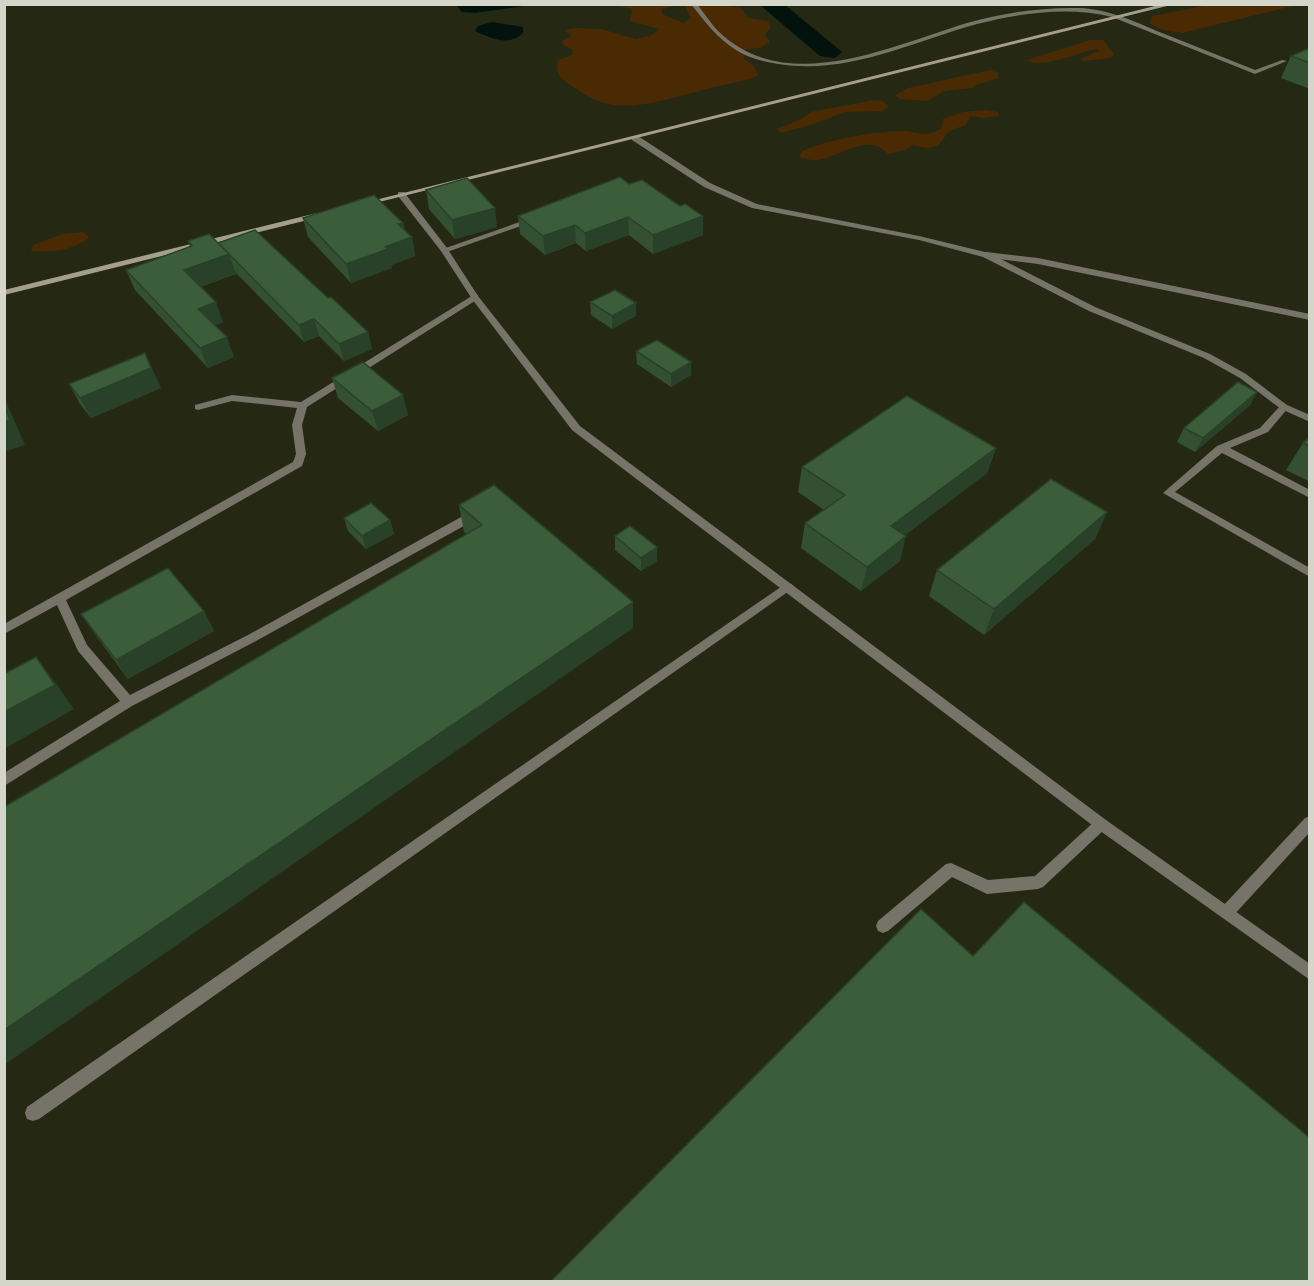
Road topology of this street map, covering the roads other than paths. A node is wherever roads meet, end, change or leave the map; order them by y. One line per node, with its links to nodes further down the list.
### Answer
1 (694, 4): 4 (street)
2 (1064, 4): 4 (street)
3 (1172, 4): 5 (street)
4 (1079, 10): 5 (street)
5 (1120, 18): 6 (street); 7 (street)
6 (1284, 61)
7 (635, 138): 8 (street); 13 (street)
8 (401, 194): 9 (street); 12 (street)
9 (356, 206)
10 (322, 214): 14 (street)
11 (538, 218): 12 (street)
12 (444, 250): 15 (street)
13 (986, 255): 16 (street); 19 (street)
14 (4, 293)
15 (475, 297): 17 (street); 25 (street)
16 (1310, 317)
17 (303, 405): 18 (street); 26 (street)
18 (198, 407)
19 (1284, 407): 20 (street); 21 (street)
20 (1310, 419)
21 (1221, 448): 22 (street); 24 (street)
22 (1310, 495)
23 (488, 507): 28 (street)
24 (1310, 573)
25 (788, 585): 31 (street); 35 (street)
26 (60, 599): 27 (street); 28 (street)
27 (4, 630)
28 (128, 702): 29 (street)
29 (4, 780)
30 (1310, 822): 32 (street)
31 (1101, 824): 32 (street); 33 (street)
32 (1227, 912): 34 (street)
33 (883, 926)
34 (1310, 973)
35 (33, 1113)

